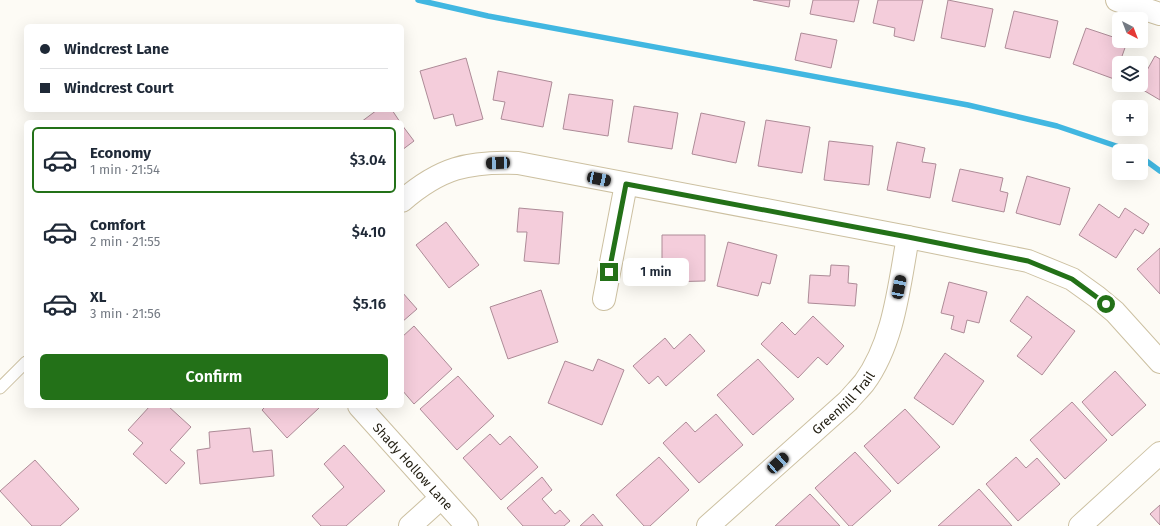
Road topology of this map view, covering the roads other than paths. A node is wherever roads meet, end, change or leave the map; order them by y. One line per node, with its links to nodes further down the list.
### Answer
1 (1117, 0): 2 (street)
2 (1160, 14)
3 (626, 184): 4 (street); 5 (street); 6 (street)
4 (404, 199)
5 (908, 237): 7 (street); 15 (street, Greenhill Trail)
6 (604, 300)
7 (1160, 362)
8 (24, 364): 9 (lane)
9 (0, 388)
10 (361, 408): 12 (street, Shady Hollow Lane)
11 (1160, 453): 16 (street)
12 (442, 498): 13 (street); 14 (street, Shady Hollow Lane)
13 (410, 526)
14 (467, 526)
15 (708, 526)
16 (1080, 526)

